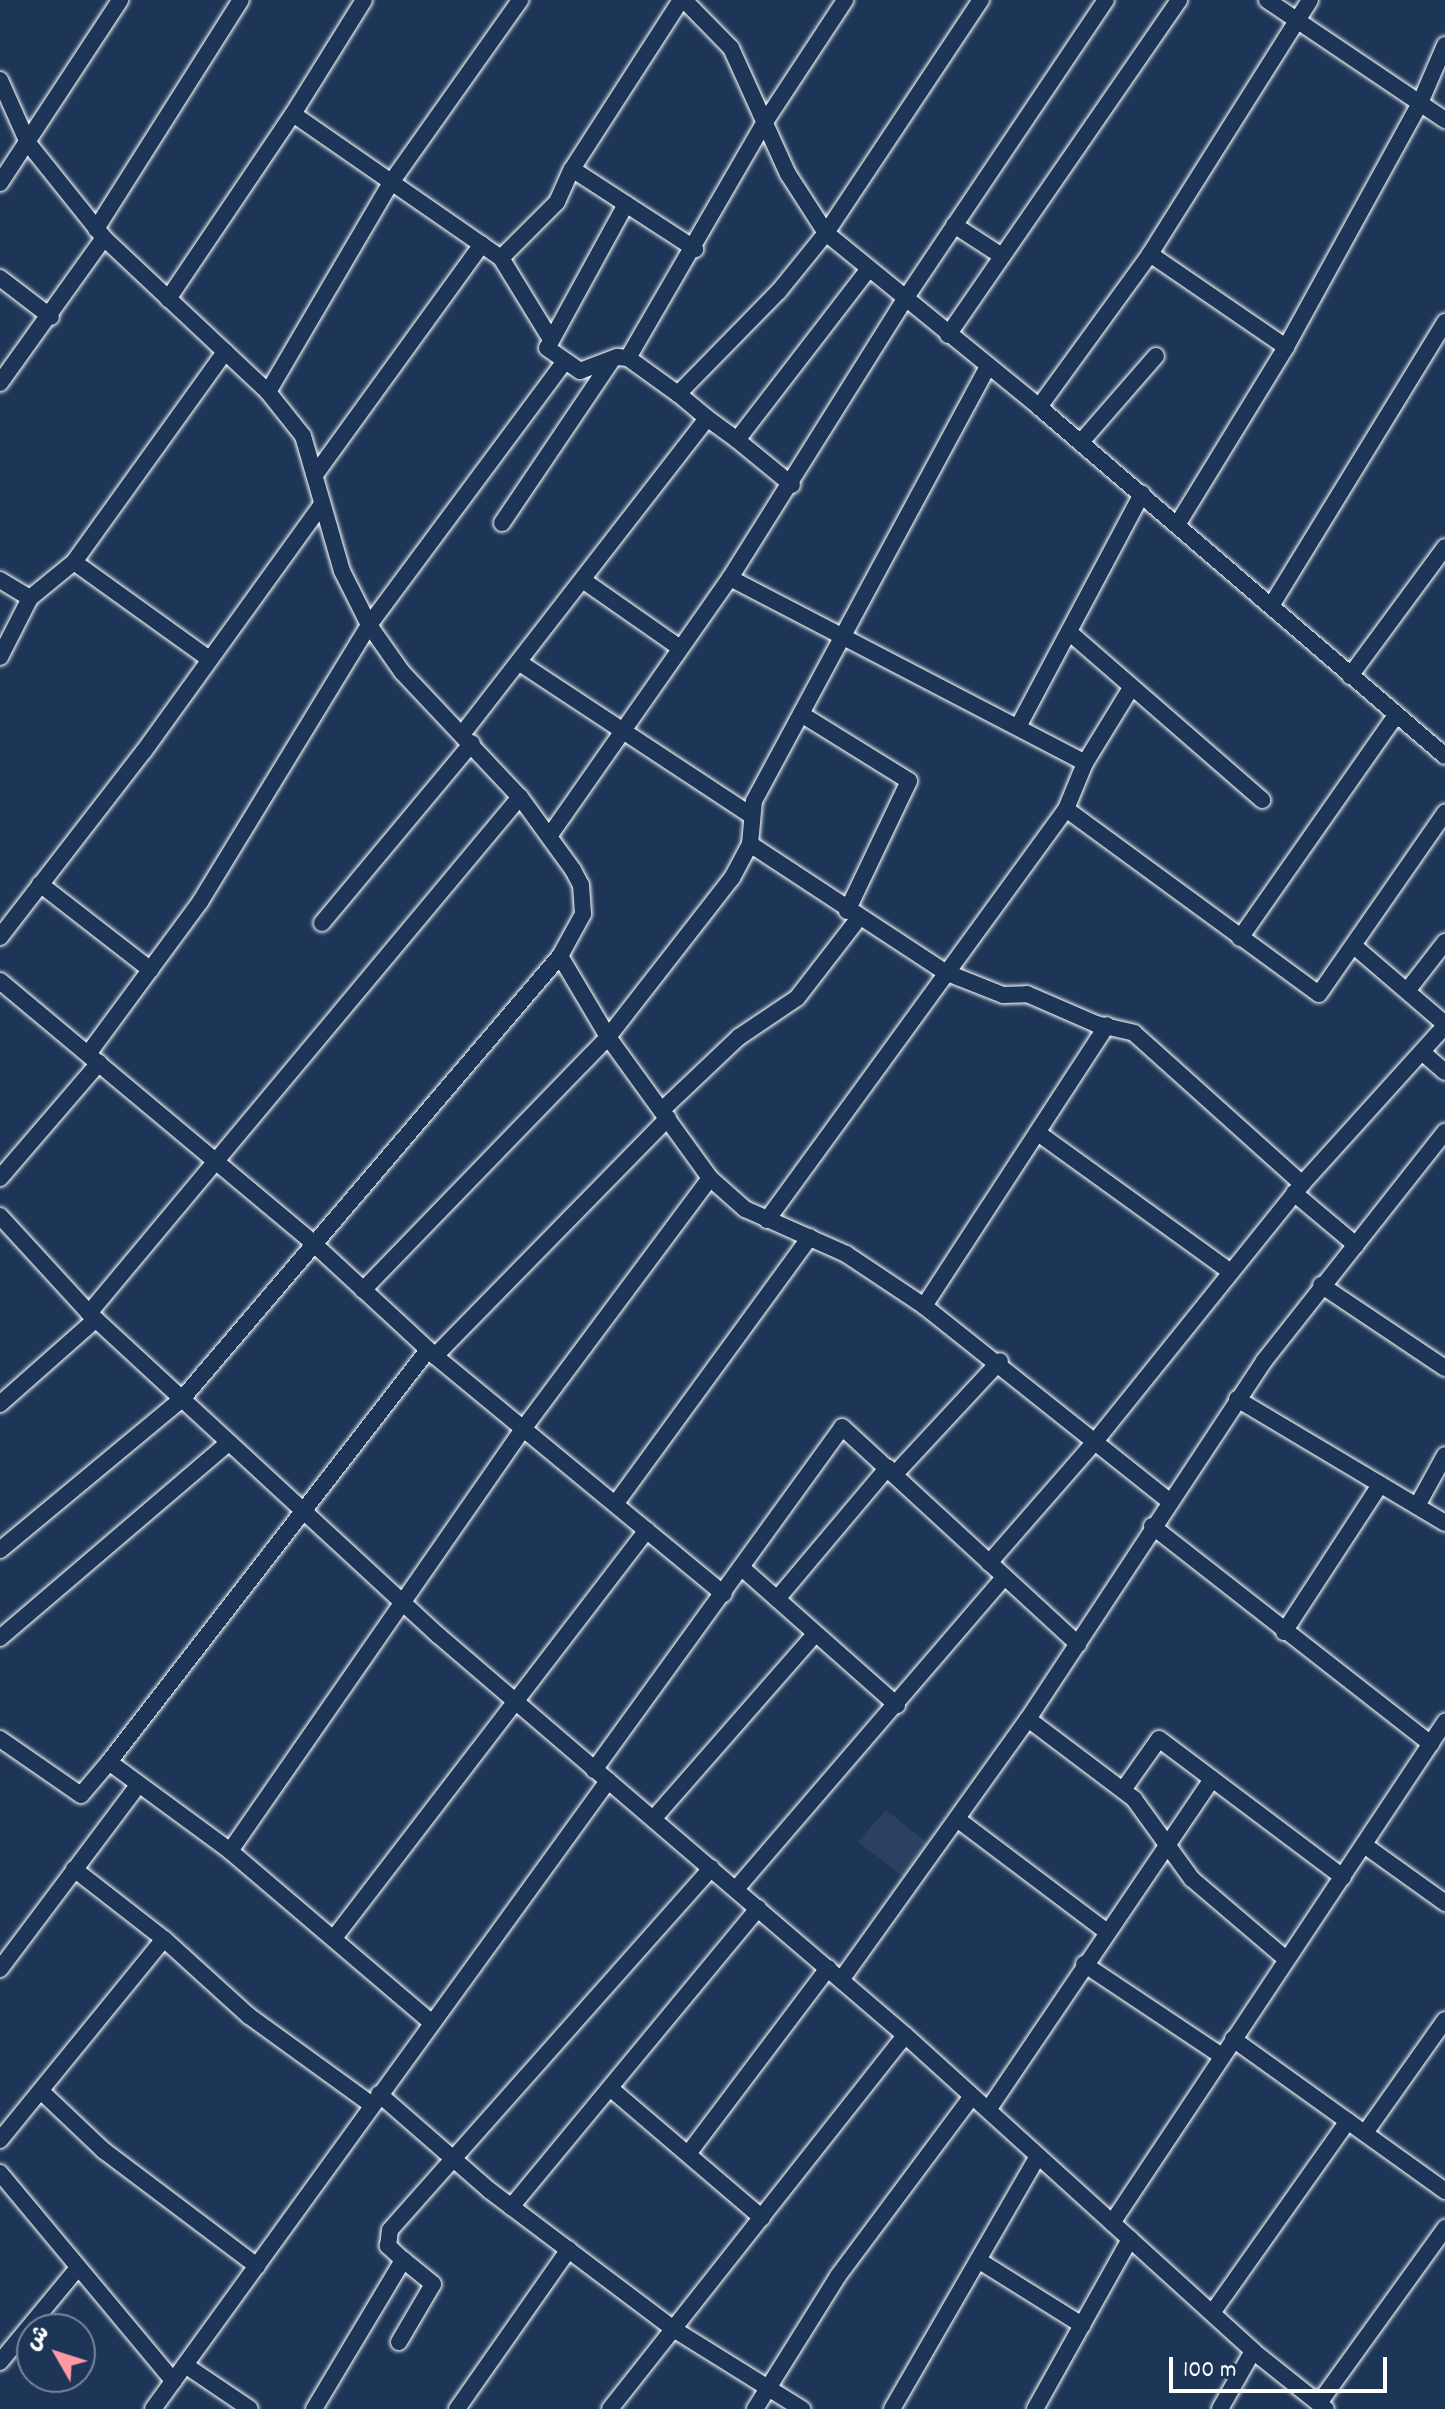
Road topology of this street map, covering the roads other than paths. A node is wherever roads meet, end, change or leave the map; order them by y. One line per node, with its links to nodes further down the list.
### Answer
1 (120, 0): 19 (street)
2 (241, 0): 26 (street)
3 (364, 0): 16 (street)
4 (520, 0): 21 (street)
5 (682, 0): 18 (street); 20 (street)
6 (845, 0): 18 (street)
7 (981, 0): 25 (street)
8 (1106, 0): 24 (street)
9 (1179, 0): 30 (street)
10 (1267, 0): 12 (street)
11 (1310, 0): 12 (street)
12 (1300, 22): 15 (street); 29 (street)
13 (1445, 45): 15 (street)
14 (0, 80): 19 (street)
15 (1420, 103): 17 (street); 40 (street)
16 (293, 114): 21 (street); 34 (street)
17 (1445, 120)
18 (765, 122): 25 (street); 28 (street)
19 (28, 143): 22 (street); 26 (street)
20 (572, 169): 23 (street); 31 (street)
21 (392, 181): 27 (street); 47 (street)
22 (0, 183)
23 (626, 204): 28 (street); 39 (street)
24 (954, 225): 30 (street); 35 (street)
25 (826, 233): 32 (street); 48 (street)
26 (100, 234): 34 (street); 36 (street)
27 (482, 244): 31 (street); 53 (street)
28 (695, 249): 43 (street)
29 (1150, 254): 40 (street); 49 (street)
30 (1002, 256): 38 (street)
31 (501, 258): 39 (street)
32 (868, 270): 35 (street); 51 (street)
33 (0, 278): 36 (street)
34 (168, 299): 41 (street)
35 (905, 299): 38 (street); 54 (street)
36 (51, 317): 46 (street)
37 (1445, 322): 65 (street)
38 (948, 335): 45 (street)
39 (550, 338): 44 (street)
40 (1286, 347): 58 (street)
41 (225, 352): 47 (street); 60 (street)
42 (1156, 356): 52 (street)
43 (621, 358): 44 (street); 48 (street); 57 (street)
44 (564, 362): 66 (street)
45 (988, 366): 49 (street); 68 (street)
46 (0, 383)
47 (268, 392): 53 (street)
48 (678, 394): 50 (street)
49 (1039, 407): 52 (street)
50 (707, 418): 51 (street); 63 (street)
51 (737, 440): 54 (street)
52 (1081, 442): 55 (street)
53 (317, 472): 56 (street)
54 (792, 485): 61 (street)
55 (1142, 494): 58 (street); 67 (street)
56 (321, 506): 66 (street); 71 (street)
57 (502, 523)
58 (1177, 525): 65 (street)
59 (1445, 547): 73 (street)
60 (74, 562): 64 (street); 71 (street)
61 (730, 578): 68 (street); 69 (street)
62 (0, 580): 64 (street)
63 (584, 581): 69 (street); 72 (street)
64 (30, 598): 70 (street)
65 (1271, 606): 73 (street)
66 (369, 625): 79 (street); 97 (street)
67 (1069, 632): 74 (street); 77 (street)
68 (842, 637): 75 (street); 77 (street)
69 (680, 648): 78 (street)
70 (0, 657)
71 (209, 659): 89 (street)
72 (520, 663): 78 (street); 79 (street)
73 (1350, 676): 76 (street)
74 (1131, 688): 81 (street); 83 (street)
75 (801, 714): 86 (street); 90 (street)
76 (1396, 715): 80 (street); 93 (street)
77 (1019, 725): 81 (street)
78 (622, 735): 86 (street); 87 (street)
79 (467, 738): 82 (street); 91 (street)
80 (1444, 754)
81 (1085, 763): 84 (street)
82 (520, 797): 87 (street); 110 (street)
83 (1262, 800)
84 (1066, 809): 93 (street); 98 (street)
85 (1445, 813): 95 (street)
86 (752, 816): 88 (street)
87 (550, 835): 96 (street)
88 (750, 844): 90 (street); 103 (street)
89 (40, 884): 92 (street); 97 (street)
90 (853, 915): 98 (street); 107 (street)
91 (322, 923)
92 (0, 937)
93 (1240, 938): 95 (street)
94 (1445, 942): 100 (street)
95 (1354, 946): 100 (street)
96 (560, 956): 103 (street); 117 (street)
97 (151, 970): 105 (street)
98 (945, 972): 101 (street); 115 (street)
99 (0, 981): 105 (street)
100 (1407, 991): 102 (street)
101 (1107, 1025): 109 (street); 113 (street)
102 (1445, 1025): 104 (street)
103 (608, 1037): 107 (street); 121 (street)
104 (1422, 1052): 106 (street); 113 (street)
105 (94, 1058): 110 (street); 111 (street)
106 (1445, 1072)
107 (666, 1114): 112 (street); 124 (street)
108 (1445, 1132): 118 (street)
109 (1038, 1133): 119 (street); 122 (street)
110 (218, 1164): 117 (street); 123 (street)
111 (0, 1178)
112 (710, 1178): 115 (street); 130 (street)
113 (1298, 1189): 118 (street); 119 (street)
114 (1, 1220): 123 (street)
115 (767, 1220): 116 (street)
116 (810, 1237): 122 (street); 137 (street)
117 (313, 1243): 121 (street); 127 (street)
118 (1356, 1245): 120 (street)
119 (1229, 1271): 131 (street)
120 (1321, 1285): 126 (street); 128 (street)
121 (363, 1290): 124 (street)
122 (924, 1306): 125 (street)
123 (92, 1316): 127 (street); 129 (street)
124 (431, 1353): 130 (street); 139 (street)
125 (1000, 1361): 131 (street); 134 (street)
126 (1445, 1368)
127 (182, 1399): 132 (street); 143 (street)
128 (1237, 1399): 135 (street); 136 (street)
129 (0, 1404)
130 (523, 1429): 137 (street); 149 (street)
131 (1097, 1439): 136 (street); 144 (street)
132 (228, 1443): 139 (street); 152 (street)
133 (1445, 1455): 138 (street)
134 (892, 1471): 144 (street); 145 (street); 148 (street)
135 (1380, 1485): 138 (street); 150 (street)
136 (1168, 1500): 141 (street)
137 (616, 1503): 142 (street)
138 (1417, 1506): 140 (street)
139 (302, 1509): 149 (street); 160 (street)
140 (1445, 1523)
141 (1152, 1526): 150 (street); 153 (street)
142 (647, 1530): 147 (street); 154 (street)
143 (0, 1550)
144 (989, 1563): 146 (street)
145 (742, 1568): 147 (street); 148 (street)
146 (1004, 1577): 153 (street); 155 (street)
147 (724, 1594): 161 (street)
148 (777, 1599): 151 (street)
149 (401, 1601): 154 (street); 170 (street)
150 (1284, 1632): 159 (street)
151 (815, 1634): 155 (street); 166 (street)
152 (0, 1638)
153 (1078, 1644): 156 (street)
154 (515, 1702): 161 (street); 178 (street)
155 (897, 1705): 174 (street)
156 (1028, 1719): 165 (street); 167 (street)
157 (1444, 1728): 159 (street)
158 (0, 1739): 160 (street)
159 (1431, 1744): 168 (street)
160 (109, 1762): 164 (street)
161 (594, 1770): 163 (street)
162 (1212, 1779): 165 (street); 169 (street); 173 (street)
163 (608, 1781): 166 (street); 186 (street)
164 (138, 1785): 170 (street); 172 (street)
165 (1123, 1790): 169 (street)
166 (654, 1818): 171 (street)
167 (957, 1819): 177 (street); 184 (street)
168 (1364, 1845): 173 (street); 175 (street)
169 (1168, 1846): 177 (street); 180 (street)
170 (230, 1851): 178 (street)
171 (711, 1868): 174 (street); 200 (street)
172 (74, 1869): 179 (street); 183 (street)
173 (1343, 1877): 180 (street)
174 (736, 1889): 176 (street)
175 (1445, 1903)
176 (758, 1908): 182 (street); 190 (street)
177 (1107, 1932): 181 (street)
178 (334, 1938): 186 (street)
179 (164, 1939): 191 (street); 193 (street)
180 (1286, 1959): 188 (street)
181 (1084, 1964): 189 (street); 194 (street)
182 (828, 1968): 184 (street); 198 (street)
183 (0, 1969)
184 (841, 1980): 187 (street)
185 (1445, 2020): 196 (street)
186 (431, 2022): 193 (street)
187 (905, 2035): 192 (street); 204 (street)
188 (1233, 2039): 189 (street); 195 (street)
189 (1222, 2056): 205 (street)
190 (610, 2088): 198 (street); 203 (street)
191 (43, 2093): 197 (street); 211 (street)
192 (972, 2096): 194 (street); 221 (street)
193 (375, 2100): 200 (street); 211 (street)
194 (988, 2110): 199 (street)
195 (1348, 2121): 196 (street); 213 (street)
196 (1365, 2133): 202 (street)
197 (0, 2140)
198 (688, 2154): 204 (street)
199 (1038, 2156): 205 (street); 210 (street)
200 (452, 2159): 203 (street); 209 (street)
201 (0, 2173): 212 (street)
202 (1445, 2191)
203 (511, 2207): 208 (street)
204 (762, 2218): 215 (street)
205 (1112, 2223): 207 (street)
206 (1445, 2228): 222 (street)
207 (1130, 2239): 213 (street); 214 (street)
208 (569, 2249): 215 (street); 226 (street)
209 (403, 2260): 216 (street); 225 (street)
210 (978, 2260): 214 (street); 230 (street)
211 (257, 2266): 219 (street)
212 (77, 2269): 218 (street); 220 (street)
213 (1212, 2313): 217 (street)
214 (1082, 2325): 231 (street)
215 (675, 2330): 221 (street); 227 (street)
216 (399, 2342)
217 (1253, 2351): 222 (street); 232 (street)
218 (0, 2362)
219 (185, 2365): 220 (street); 224 (street)
220 (173, 2381): 223 (street)
221 (767, 2389): 228 (street); 229 (street)
222 (1323, 2406)
223 (153, 2409)
224 (250, 2409)
225 (314, 2409)
226 (457, 2409)
227 (610, 2409)
228 (755, 2409)
229 (802, 2409)
230 (892, 2409)
231 (1035, 2409)
232 (1220, 2409)

